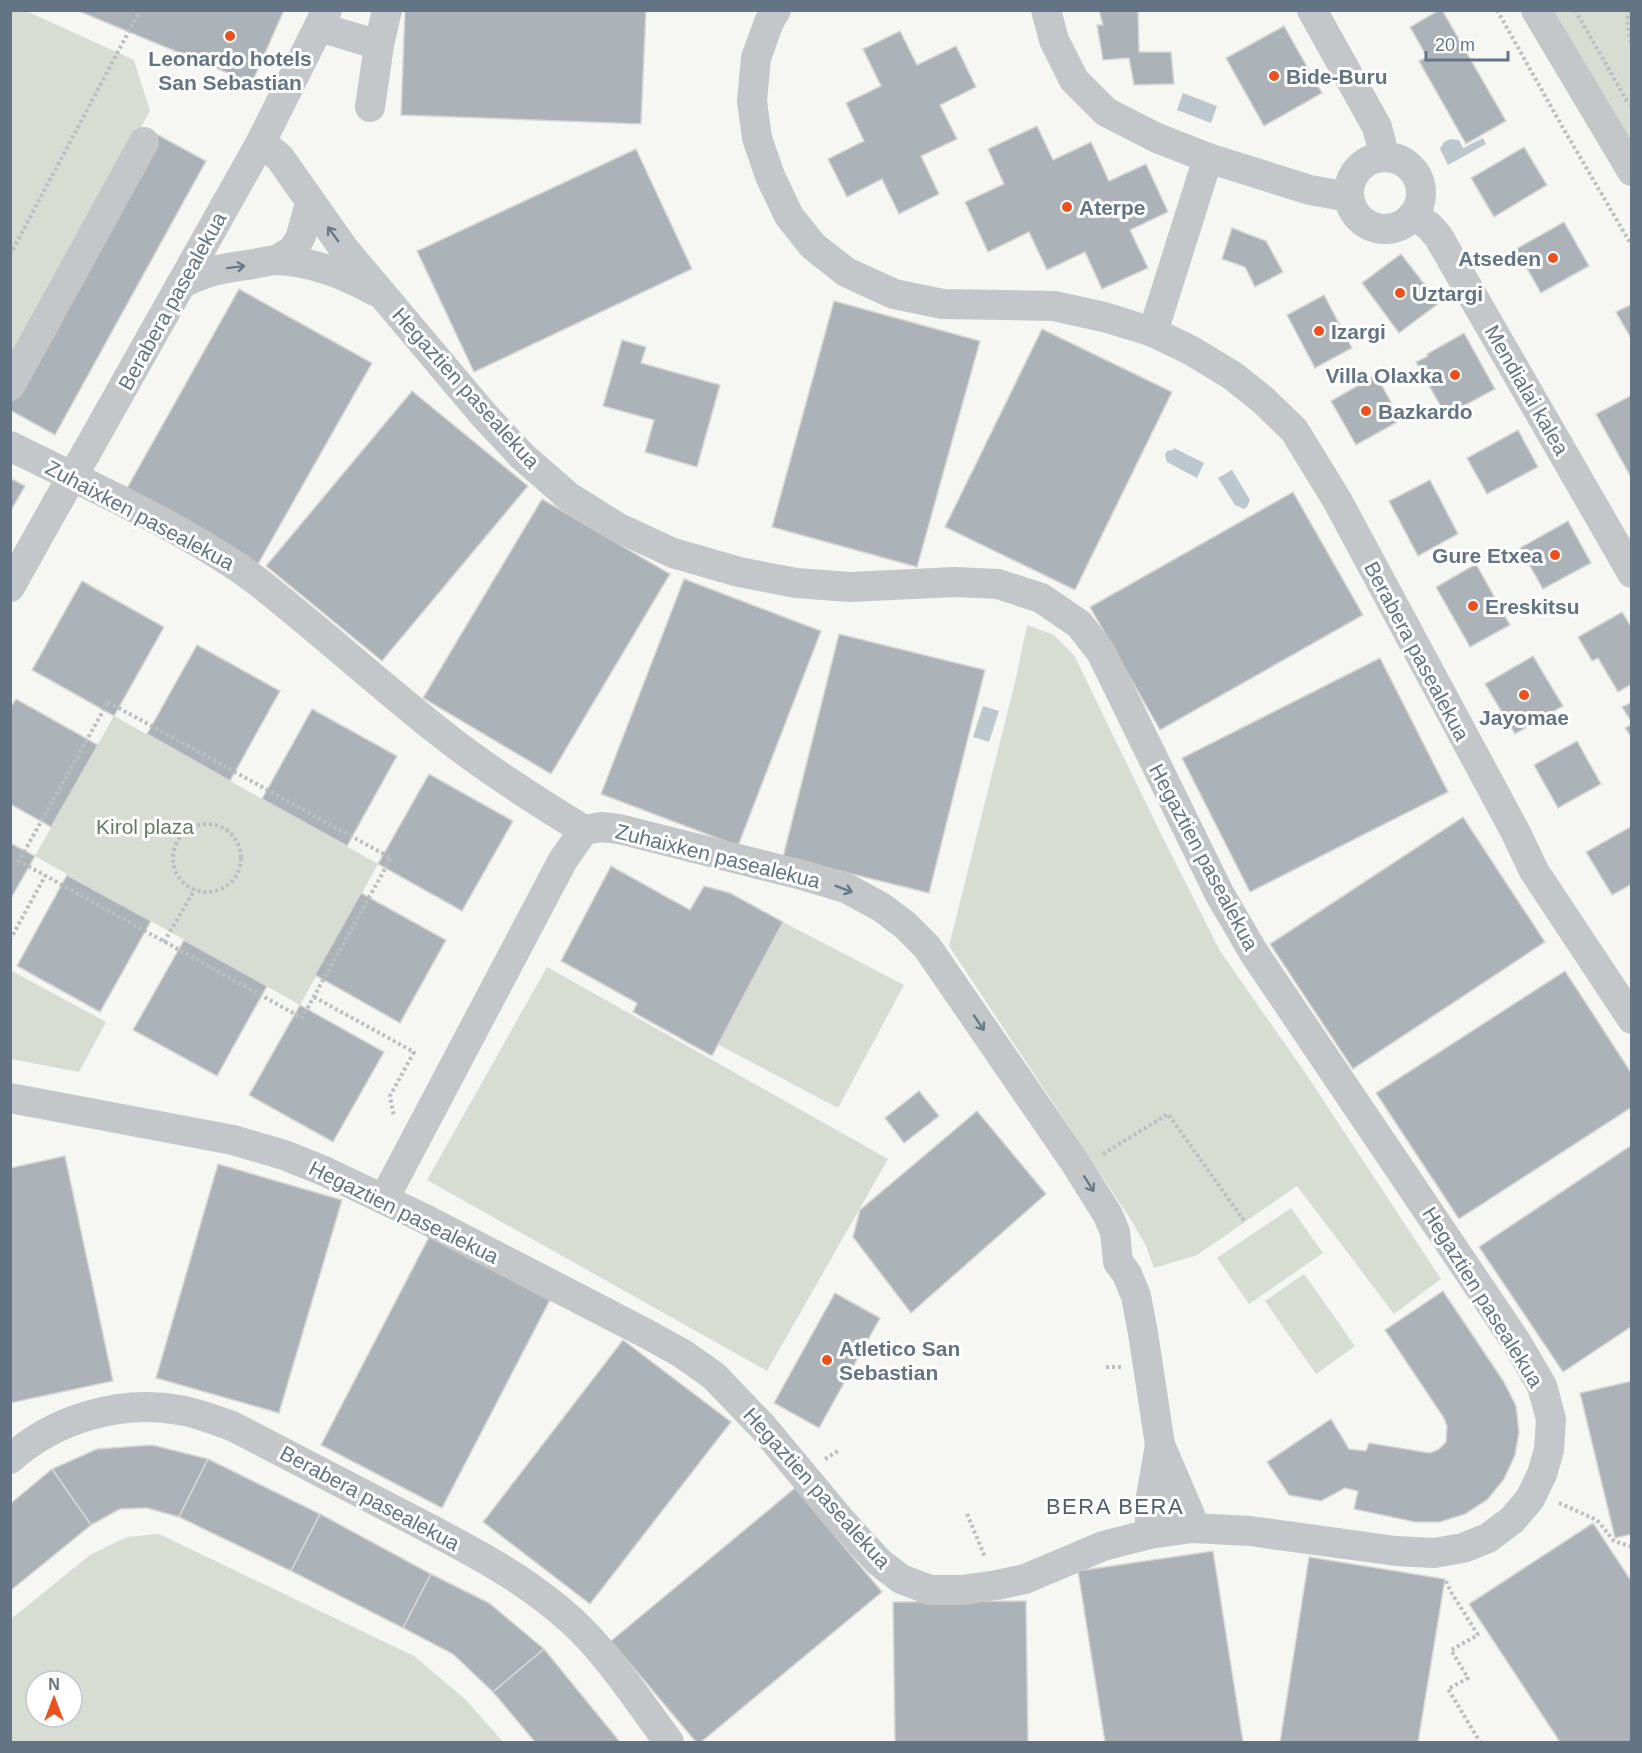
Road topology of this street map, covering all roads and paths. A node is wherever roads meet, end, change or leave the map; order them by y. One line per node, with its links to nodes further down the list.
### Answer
1 (387, 10): 11 (street)
2 (776, 10): 28 (street, Berabera pasealekua)
3 (1046, 10): 18 (street)
4 (1312, 10): 17 (street)
5 (1497, 10): 23 (path)
6 (1536, 10): 19 (street)
7 (1575, 10): 13 (path)
8 (1629, 10): 12 (path)
9 (138, 14): 24 (path)
10 (323, 19): 11 (street); 16 (street, Berabera pasealekua)
11 (379, 45): 14 (street)
12 (1632, 49)
13 (1632, 105)
14 (369, 107)
15 (144, 142): 29 (street)
16 (261, 142): 21 (street, Hegaztien pasealekua); 26 (street, Berabera pasealekua)
17 (1382, 157): 20 (street); 22 (street)
18 (1208, 158): 20 (street); 28 (street)
19 (1632, 171)
20 (1349, 197): 22 (street)
21 (310, 203): 25 (street); 27 (street, Hegaztien pasealekua, one-way to 21)
22 (1413, 215): 31 (street, Mendialai kalea)
23 (1632, 246)
24 (10, 255)
25 (277, 260): 26 (street, Hegaztien pasealekua, one-way to 25); 27 (street, Hegaztien pasealekua)
26 (181, 284): 32 (street, Berabera pasealekua, bridge)
27 (383, 295): 47 (street, Hegaztien pasealekua)
28 (1153, 332): 39 (street, Berabera pasealekua)
29 (10, 387)
30 (10, 446): 33 (street, Zuhaixken pasealekua)
31 (1632, 573)
32 (10, 587)
33 (584, 830): 41 (street); 45 (street, Zuhaixken pasealekua, one-way to 45)
34 (45, 876): 36 (path); 37 (path); 38 (path)
35 (195, 889): 35 (path); 37 (path)
36 (10, 940)
37 (164, 942): 38 (path)
38 (314, 997): 41 (path)
39 (1632, 1019)
40 (10, 1098): 43 (street, Hegaztien pasealekua)
41 (410, 1148): 43 (street)
42 (1101, 1155): 44 (path)
43 (384, 1199): 53 (street, Hegaztien pasealekua)
44 (1245, 1222)
45 (1160, 1445): 49 (street, Zuhaixken pasealekua); 50 (street, Zuhaixken pasealekua)
46 (10, 1459): 54 (street, Berabera pasealekua)
47 (1534, 1491): 51 (path); 52 (street, Hegaztien pasealekua)
48 (967, 1514): 53 (path)
49 (1192, 1528): 50 (street, Hegaztien pasealekua); 52 (street, Hegaztien pasealekua)
50 (1150, 1534): 53 (street, Hegaztien pasealekua)
51 (1632, 1547)
52 (1434, 1552): 55 (path)
53 (997, 1585)
54 (669, 1743)
55 (1480, 1743)

